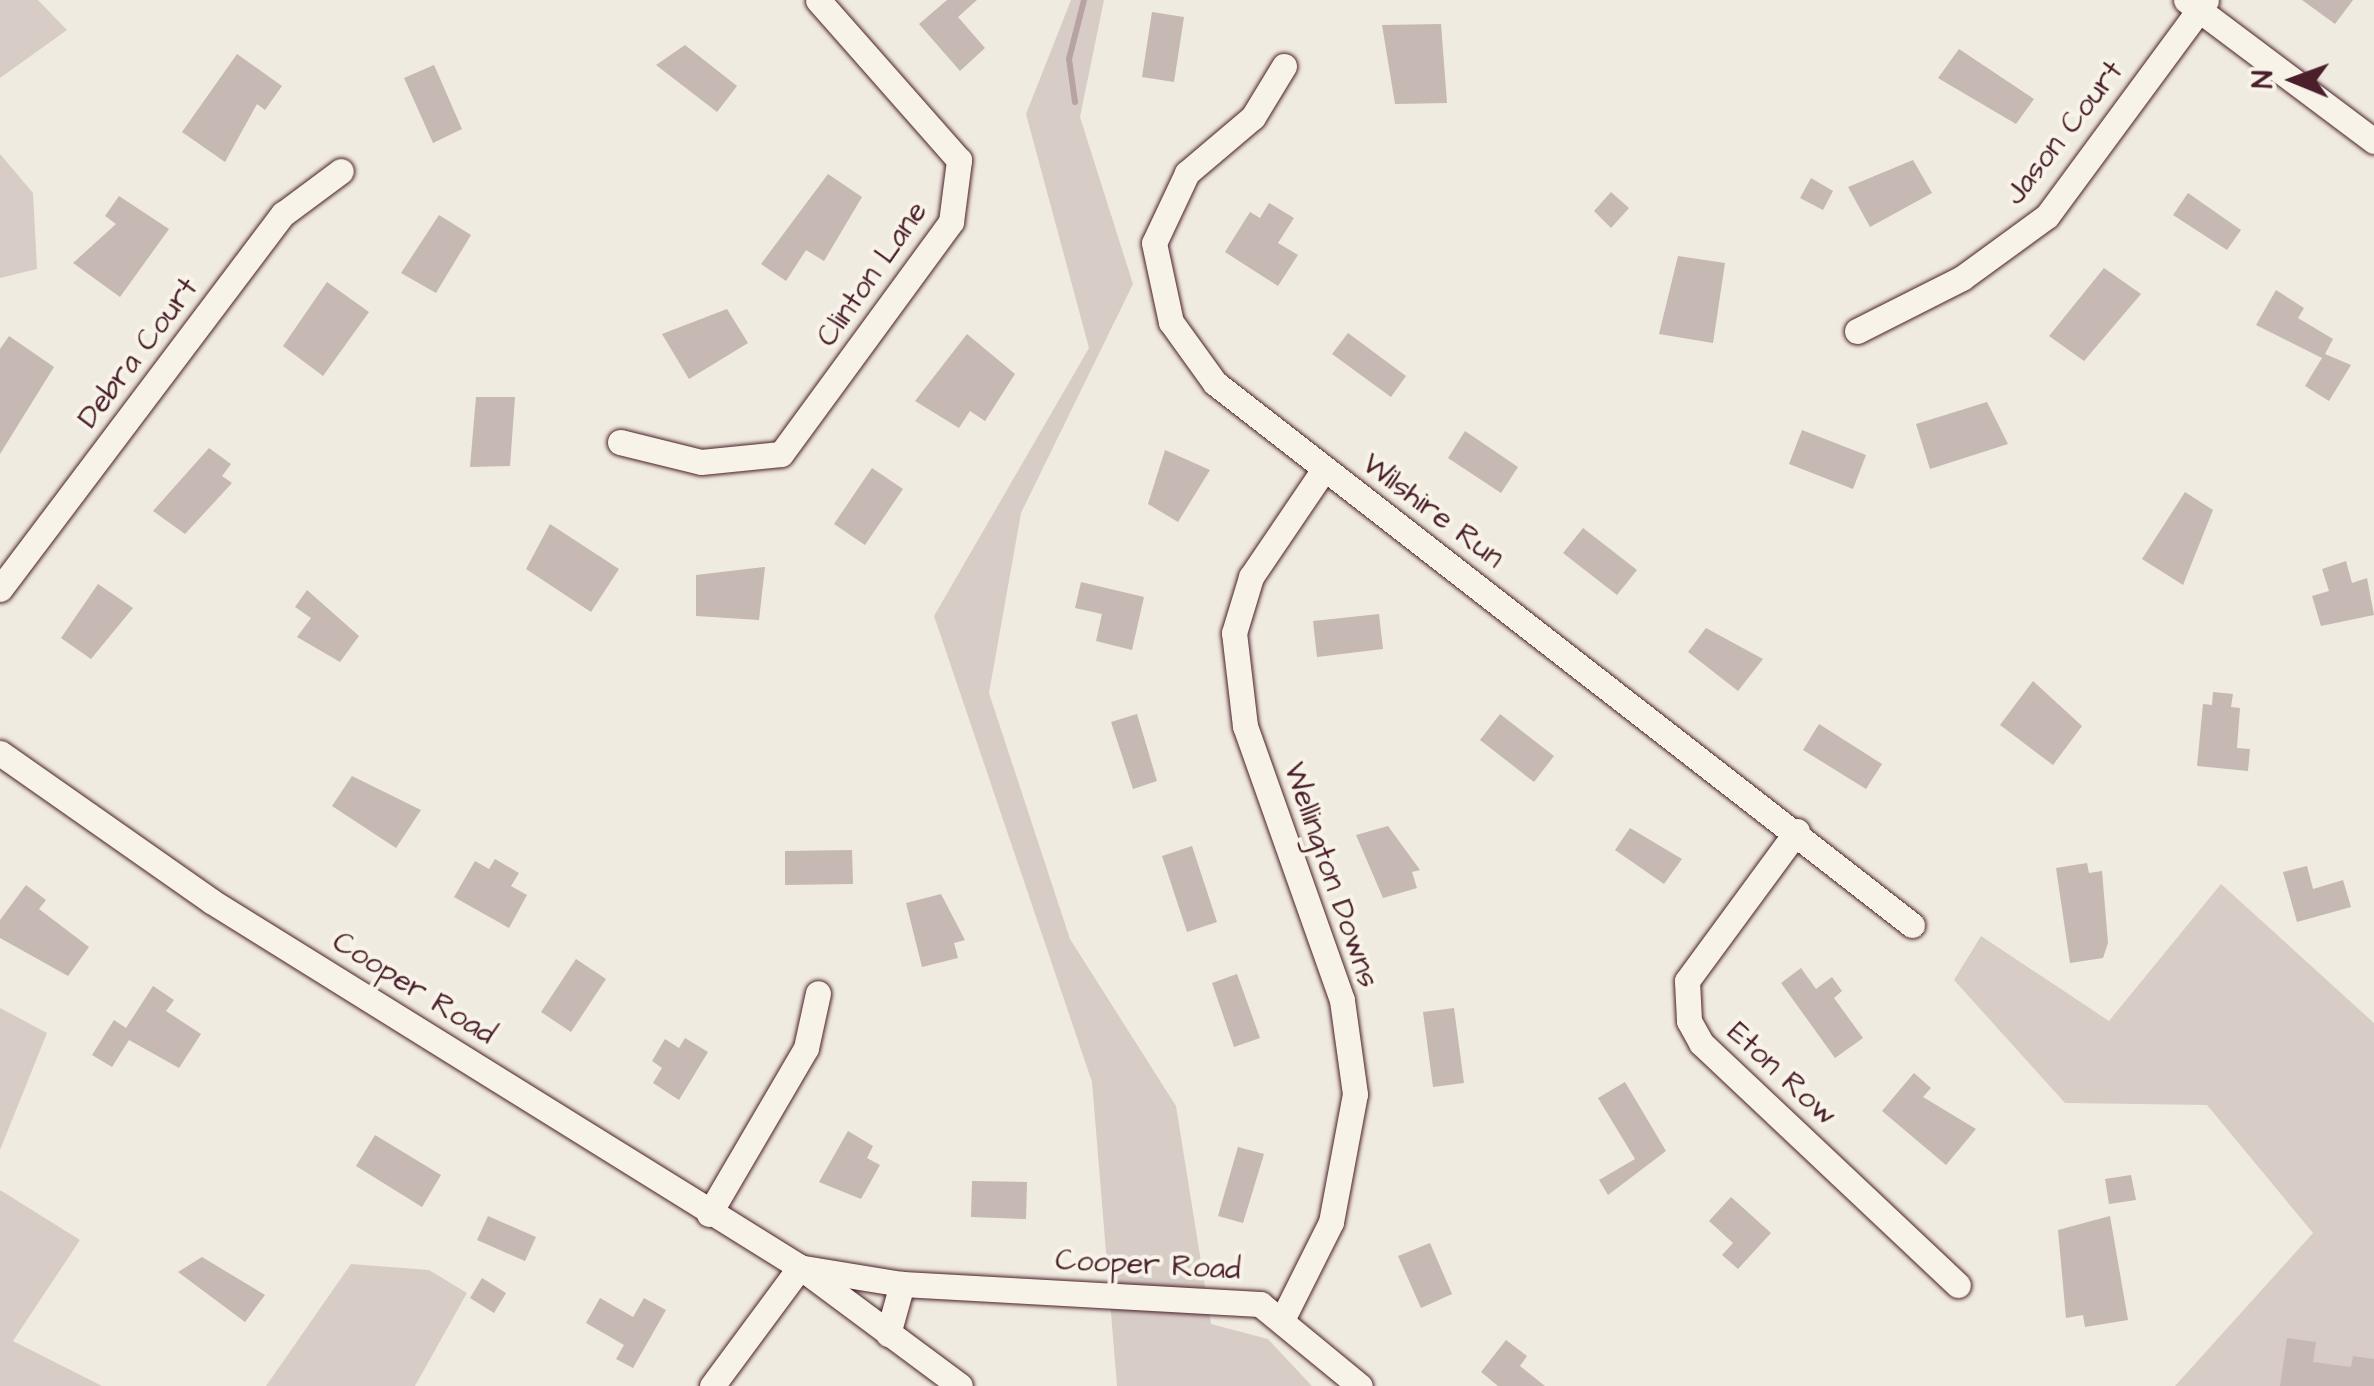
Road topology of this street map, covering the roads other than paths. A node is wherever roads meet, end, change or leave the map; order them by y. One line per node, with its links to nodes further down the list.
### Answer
1 (818, 0): 7 (street, Clinton Lane)
2 (2196, 3): 4 (street); 6 (street, Jason Court)
3 (1284, 66): 8 (street, Wilshire Run)
4 (2374, 141)
5 (341, 171): 9 (street, Debra Court)
6 (1857, 331)
7 (620, 442)
8 (1324, 468): 11 (street, Wilshire Run); 18 (street, Wellington Downs)
9 (0, 588)
10 (0, 753): 14 (street, Cooper Road)
11 (1797, 831): 12 (street, Wilshire Run); 17 (street, Eton Row)
12 (1912, 925)
13 (818, 992): 14 (street)
14 (708, 1214): 15 (street, Cooper Road)
15 (800, 1268): 16 (street, Cooper Road); 19 (street, Cooper Road); 20 (street)
16 (902, 1284): 18 (street, Cooper Road); 19 (street)
17 (1958, 1284)
18 (1284, 1316): 22 (street, Cooper Road)
19 (888, 1334): 21 (street, Cooper Road)
20 (712, 1386)
21 (960, 1386)
22 (1360, 1386)

